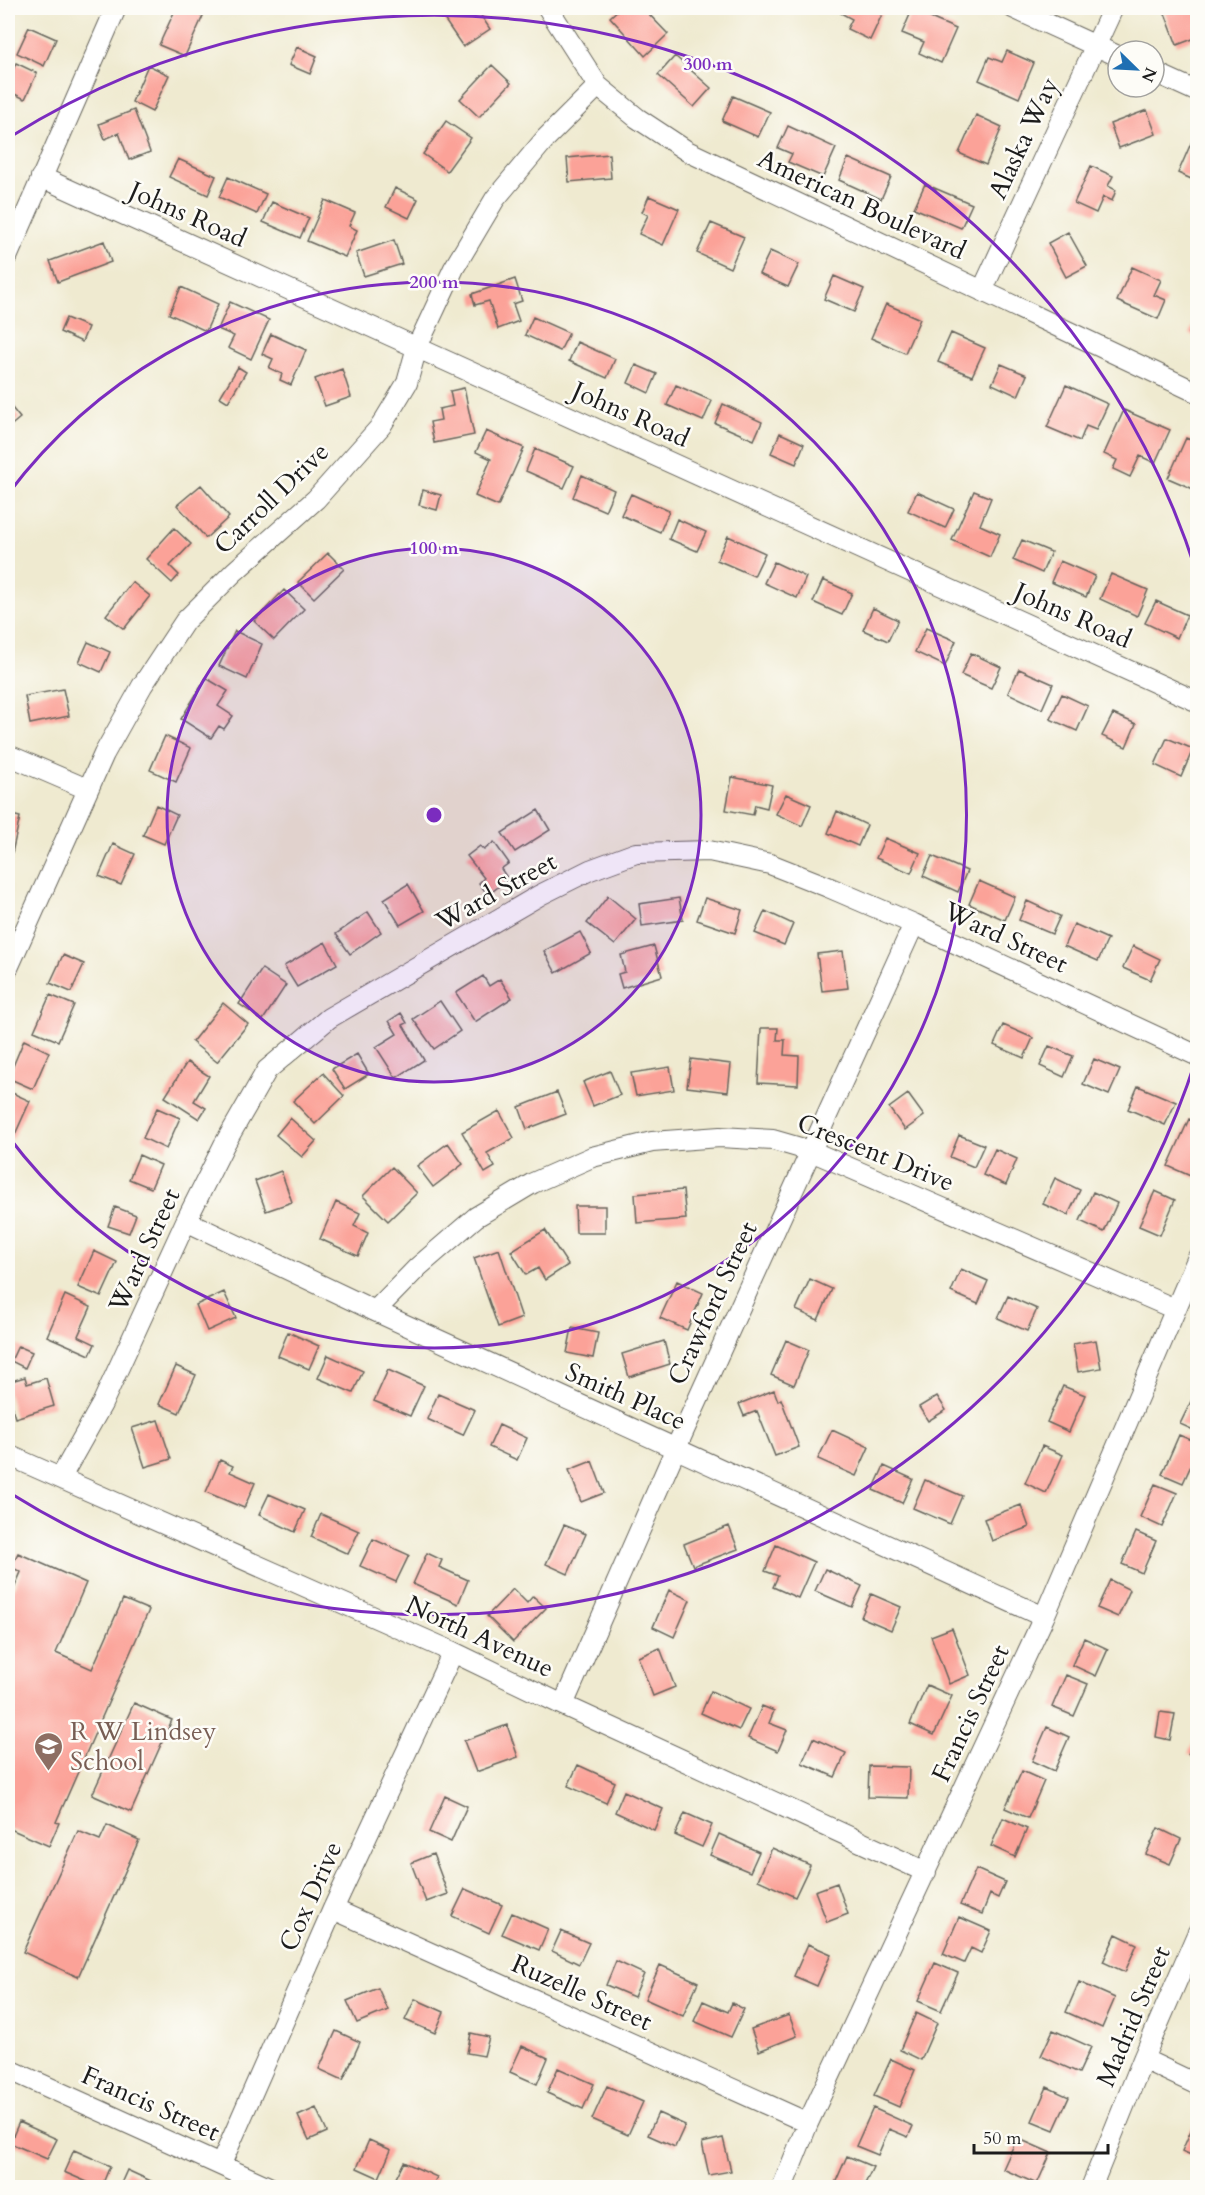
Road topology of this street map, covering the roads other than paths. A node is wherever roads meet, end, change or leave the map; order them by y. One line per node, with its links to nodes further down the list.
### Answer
1 (116, 8): 10 (street)
2 (548, 8): 8 (street, American Boulevard)
3 (1013, 8): 5 (street)
4 (1113, 8): 5 (street, Alaska Way)
5 (1096, 46): 6 (street); 12 (street, Alaska Way)
6 (1106, 51)
7 (1166, 78): 9 (street)
8 (598, 86): 12 (street, American Boulevard); 13 (street, Carroll Drive)
9 (1197, 92)
10 (41, 177): 11 (street); 13 (street, Johns Road)
11 (8, 255)
12 (982, 291): 14 (street, American Boulevard)
13 (417, 347): 15 (street, Johns Road); 17 (street, Carroll Drive)
14 (1197, 393)
15 (1197, 702)
16 (8, 755): 17 (street)
17 (87, 789): 19 (street, Carroll Drive)
18 (914, 924): 20 (street, Ward Street); 21 (street, Crawford Street); 22 (street, Ward Street)
19 (8, 968)
20 (1197, 1056)
21 (811, 1151): 24 (street, Crescent Drive); 25 (street, Crescent Drive); 26 (street, Crawford Street)
22 (186, 1221): 25 (street, Smith Place); 28 (street, Ward Street)
23 (1197, 1257): 24 (street, Francis Street)
24 (1175, 1309): 29 (street, Francis Street)
25 (375, 1311): 26 (street, Smith Place)
26 (676, 1448): 29 (street, Smith Place); 31 (street, Crawford Street)
27 (8, 1455): 28 (street, North Avenue)
28 (61, 1478): 30 (street, North Avenue)
29 (1044, 1617): 32 (street, Francis Street)
30 (453, 1652): 31 (street, North Avenue); 33 (street, Cox Drive)
31 (562, 1705): 32 (street, North Avenue)
32 (926, 1872): 38 (street, Francis Street)
33 (333, 1909): 38 (street, Ruzelle Street); 39 (street, Cox Drive)
34 (1197, 1932): 35 (street, Madrid Street)
35 (1143, 2059): 37 (street); 42 (street, Madrid Street)
36 (8, 2069): 39 (street, Francis Street)
37 (1197, 2085)
38 (808, 2123): 41 (street, Francis Street)
39 (221, 2164): 40 (street, Francis Street)
40 (271, 2187)
41 (782, 2187)
42 (1091, 2187)

